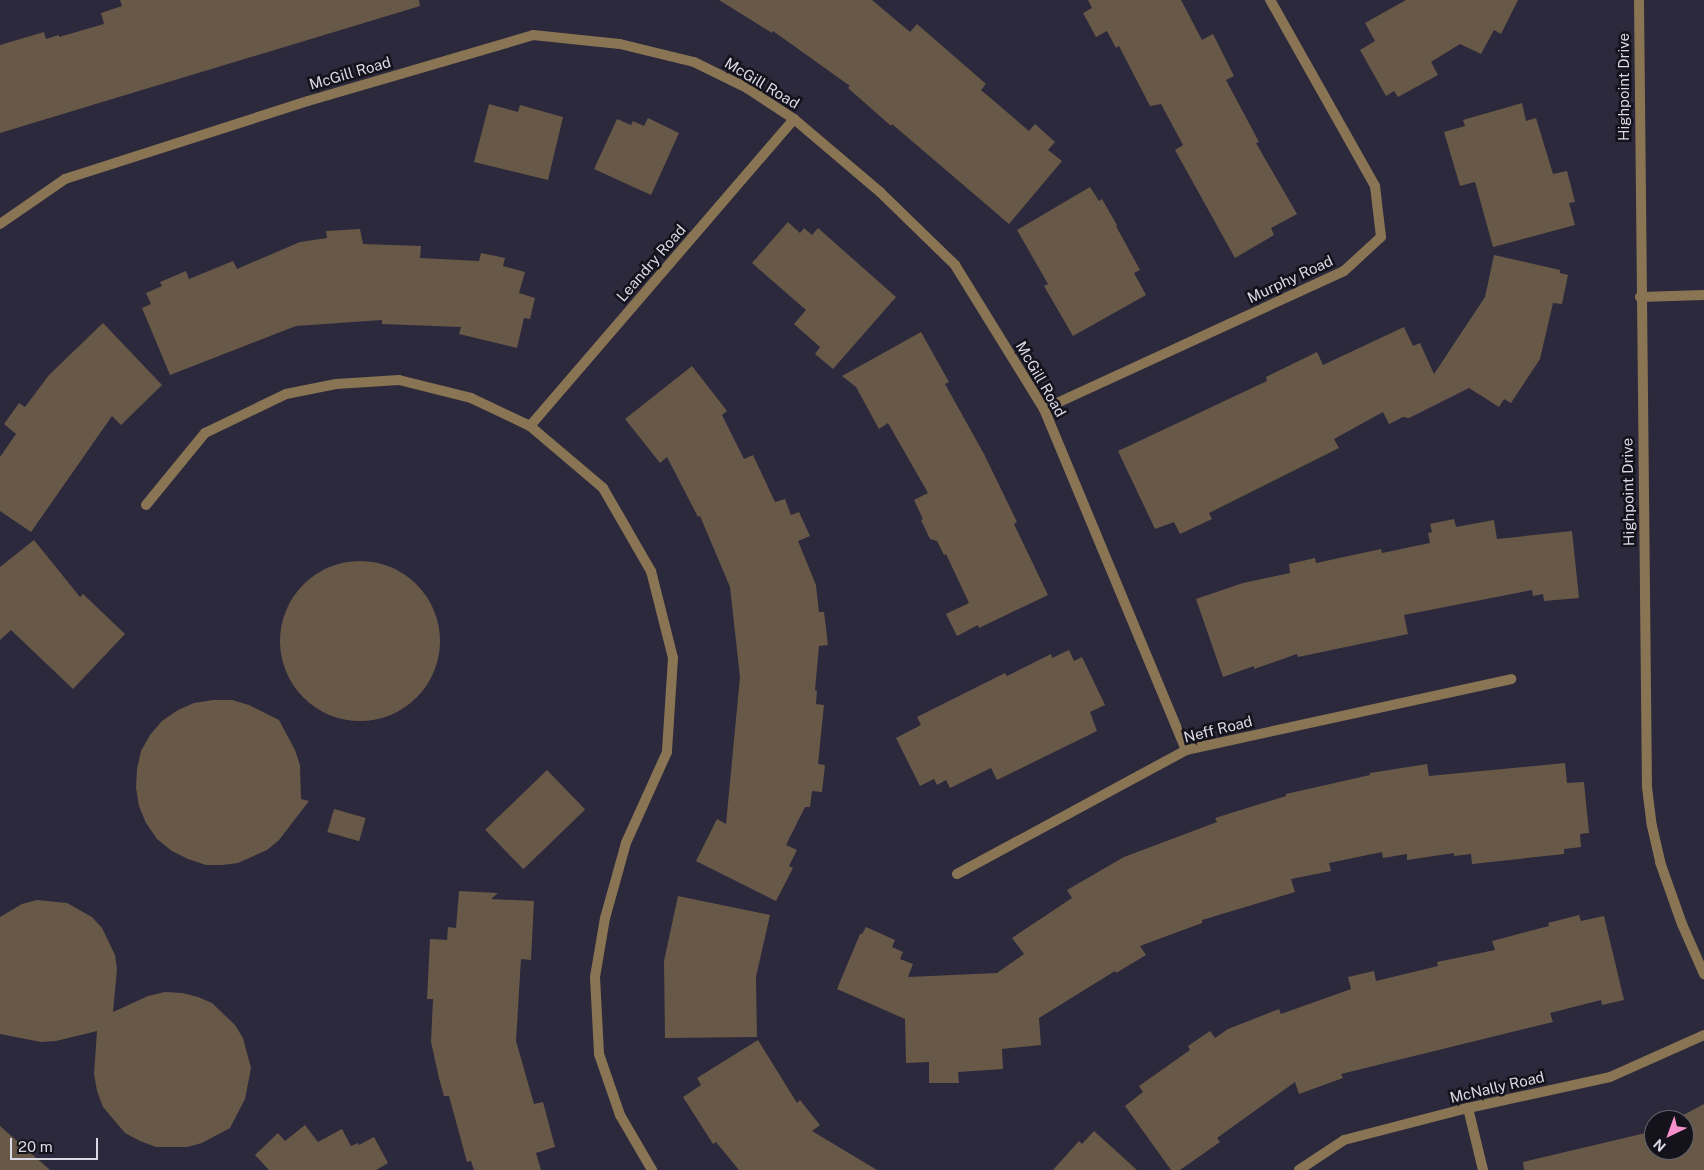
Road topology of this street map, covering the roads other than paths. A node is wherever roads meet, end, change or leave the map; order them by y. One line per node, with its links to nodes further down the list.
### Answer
1 (1270, 0): 7 (street, Murphy Road)
2 (1639, 0): 6 (street, Highpoint Drive)
3 (794, 119): 4 (street, McGill Road); 7 (street, McGill Road); 8 (street, Leandry Road)
4 (0, 224)
5 (1704, 295): 6 (street)
6 (1640, 297): 13 (street, Highpoint Drive)
7 (1044, 408): 11 (street, McGill Road)
8 (530, 426): 9 (street); 16 (street)
9 (146, 505)
10 (1511, 679): 11 (street, Neff Road)
11 (1186, 750): 12 (street, Neff Road)
12 (957, 874)
13 (1704, 974)
14 (1704, 1035): 15 (street, McNally Road)
15 (1468, 1108): 17 (street, McNally Road); 18 (street)
16 (652, 1170)
17 (1299, 1170)
18 (1483, 1170)

